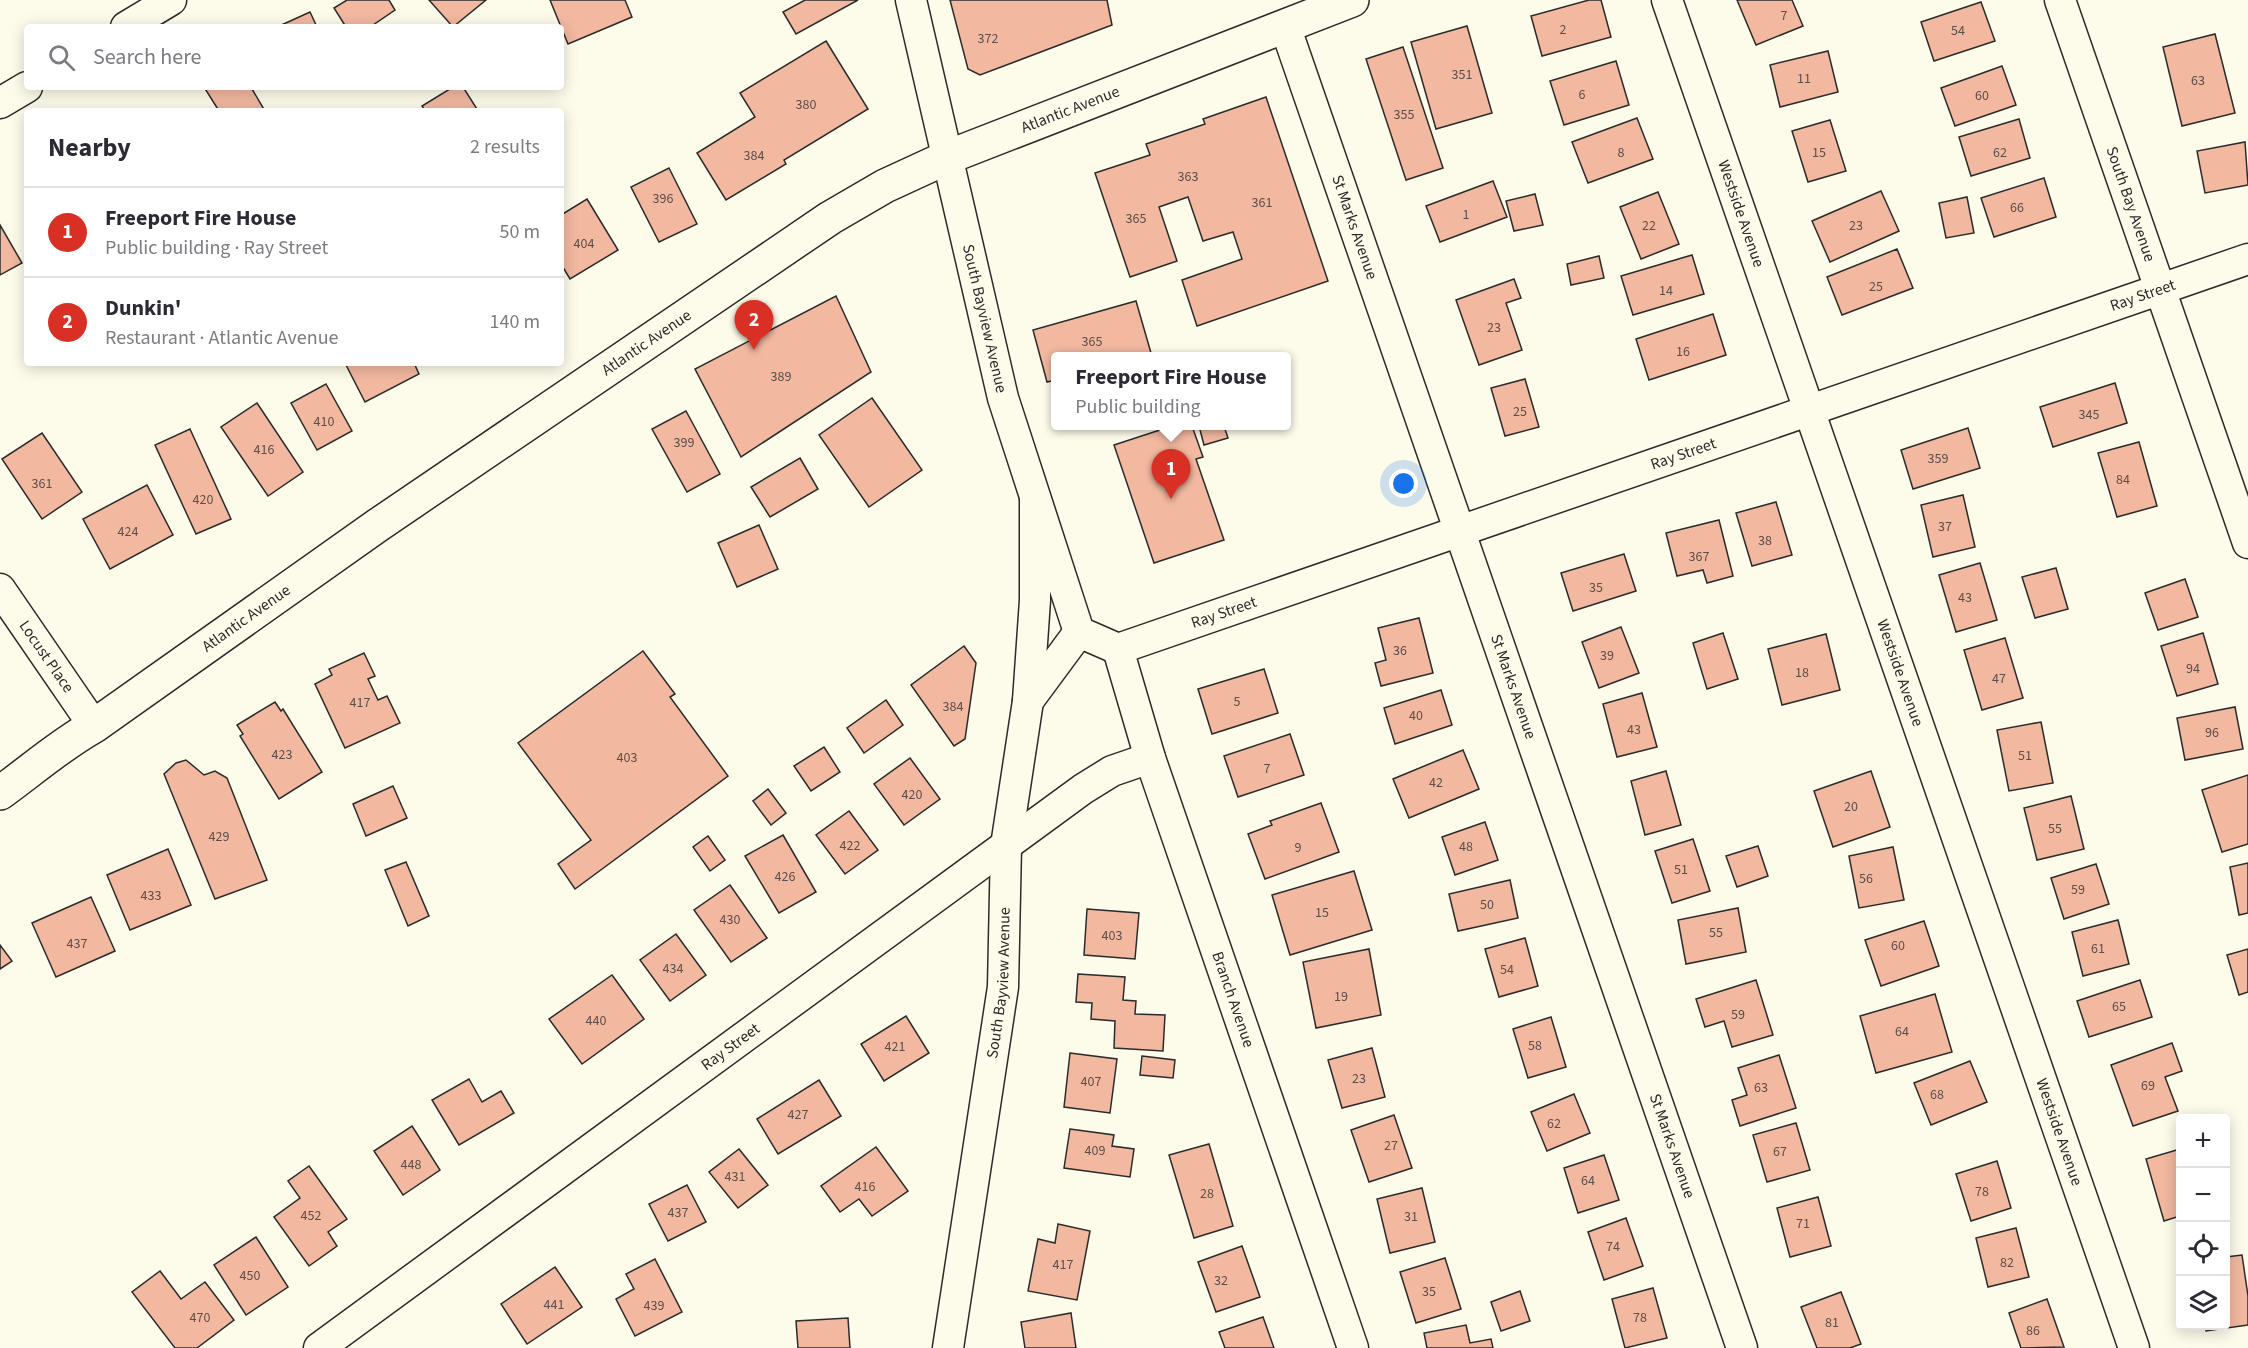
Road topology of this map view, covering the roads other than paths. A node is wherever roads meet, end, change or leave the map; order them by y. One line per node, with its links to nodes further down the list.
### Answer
1 (171, 0): 6 (street)
2 (911, 0): 10 (street, South Bayview Avenue)
3 (1352, 0): 7 (main road, Atlantic Avenue)
4 (1667, 0): 13 (street, Westside Avenue)
5 (2060, 0): 12 (street, South Bay Avenue)
6 (131, 24)
7 (1285, 26): 10 (main road, Atlantic Avenue); 15 (street, St Marks Avenue)
8 (24, 89): 9 (street)
9 (0, 103)
10 (948, 157): 14 (street, South Bayview Avenue); 21 (main road, Atlantic Avenue)
11 (2248, 258): 12 (street, Ray Street)
12 (2160, 289): 13 (street, Ray Street); 16 (street, South Bay Avenue)
13 (1808, 410): 15 (street, Ray Street); 29 (street, Westside Avenue)
14 (1035, 498): 18 (street, South Bayview Avenue); 20 (street)
15 (1460, 531): 19 (street, Ray Street); 28 (street, St Marks Avenue)
16 (2248, 543)
17 (0, 590): 21 (street, Locust Place)
18 (1079, 632): 19 (street); 20 (street, South Bayview Avenue)
19 (1118, 649): 22 (street, Branch Avenue)
20 (1028, 701): 24 (street, South Bayview Avenue)
21 (94, 726): 23 (main road, Atlantic Avenue)
22 (1150, 758): 24 (street, Ray Street); 27 (street, Branch Avenue)
23 (0, 793)
24 (1006, 846): 25 (street, Ray Street); 26 (street, South Bayview Avenue)
25 (319, 1348)
26 (948, 1348)
27 (1353, 1348)
28 (1742, 1348)
29 (2133, 1348)

